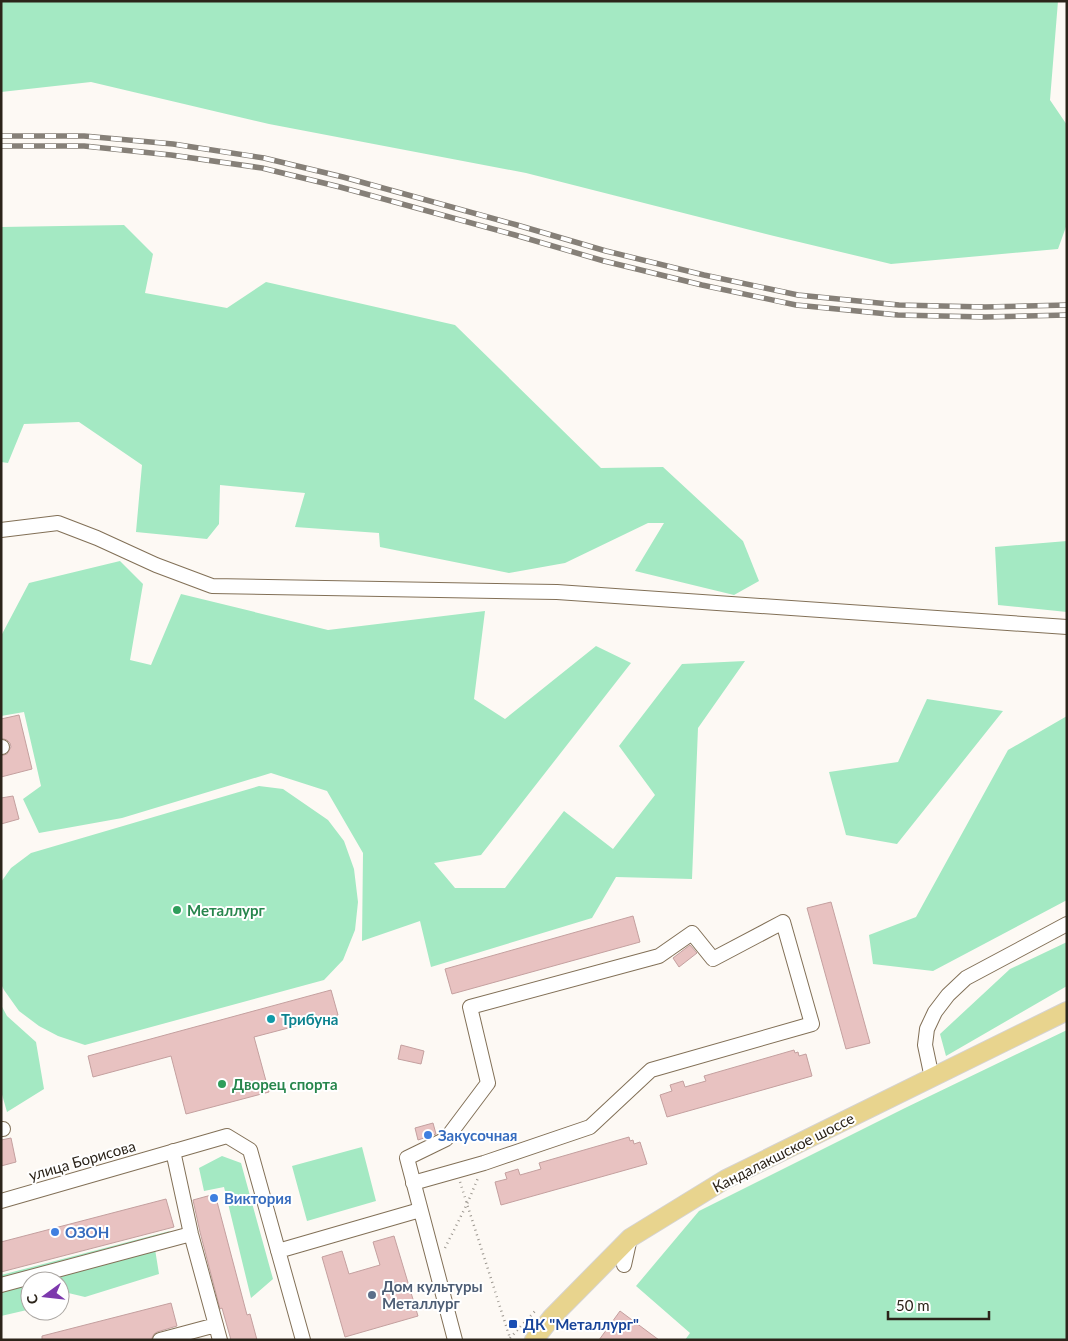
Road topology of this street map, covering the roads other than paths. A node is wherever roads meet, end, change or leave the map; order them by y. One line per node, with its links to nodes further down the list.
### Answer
1 (1, 530): 2 (street)
2 (1067, 627)
3 (1067, 924): 5 (street)
4 (1067, 1011): 5 (main road, Кандалакшское шоссе)
5 (932, 1078): 11 (main road, Кандалакшское шоссе)
6 (173, 1151): 8 (street, улица Борисова); 10 (street); 12 (street, улица Борисова)
7 (413, 1183): 7 (street); 9 (street)
8 (1, 1201)
9 (420, 1210): 12 (street); 19 (street)
10 (191, 1234): 14 (street); 15 (street)
11 (630, 1238): 13 (street); 20 (main road, Кандалакшское шоссе)
12 (278, 1251): 18 (street, улица Борисова)
13 (624, 1265)
14 (1, 1285)
15 (216, 1325): 16 (street); 17 (street)
16 (160, 1340)
17 (220, 1340)
18 (303, 1340)
19 (455, 1340)
20 (534, 1340)

